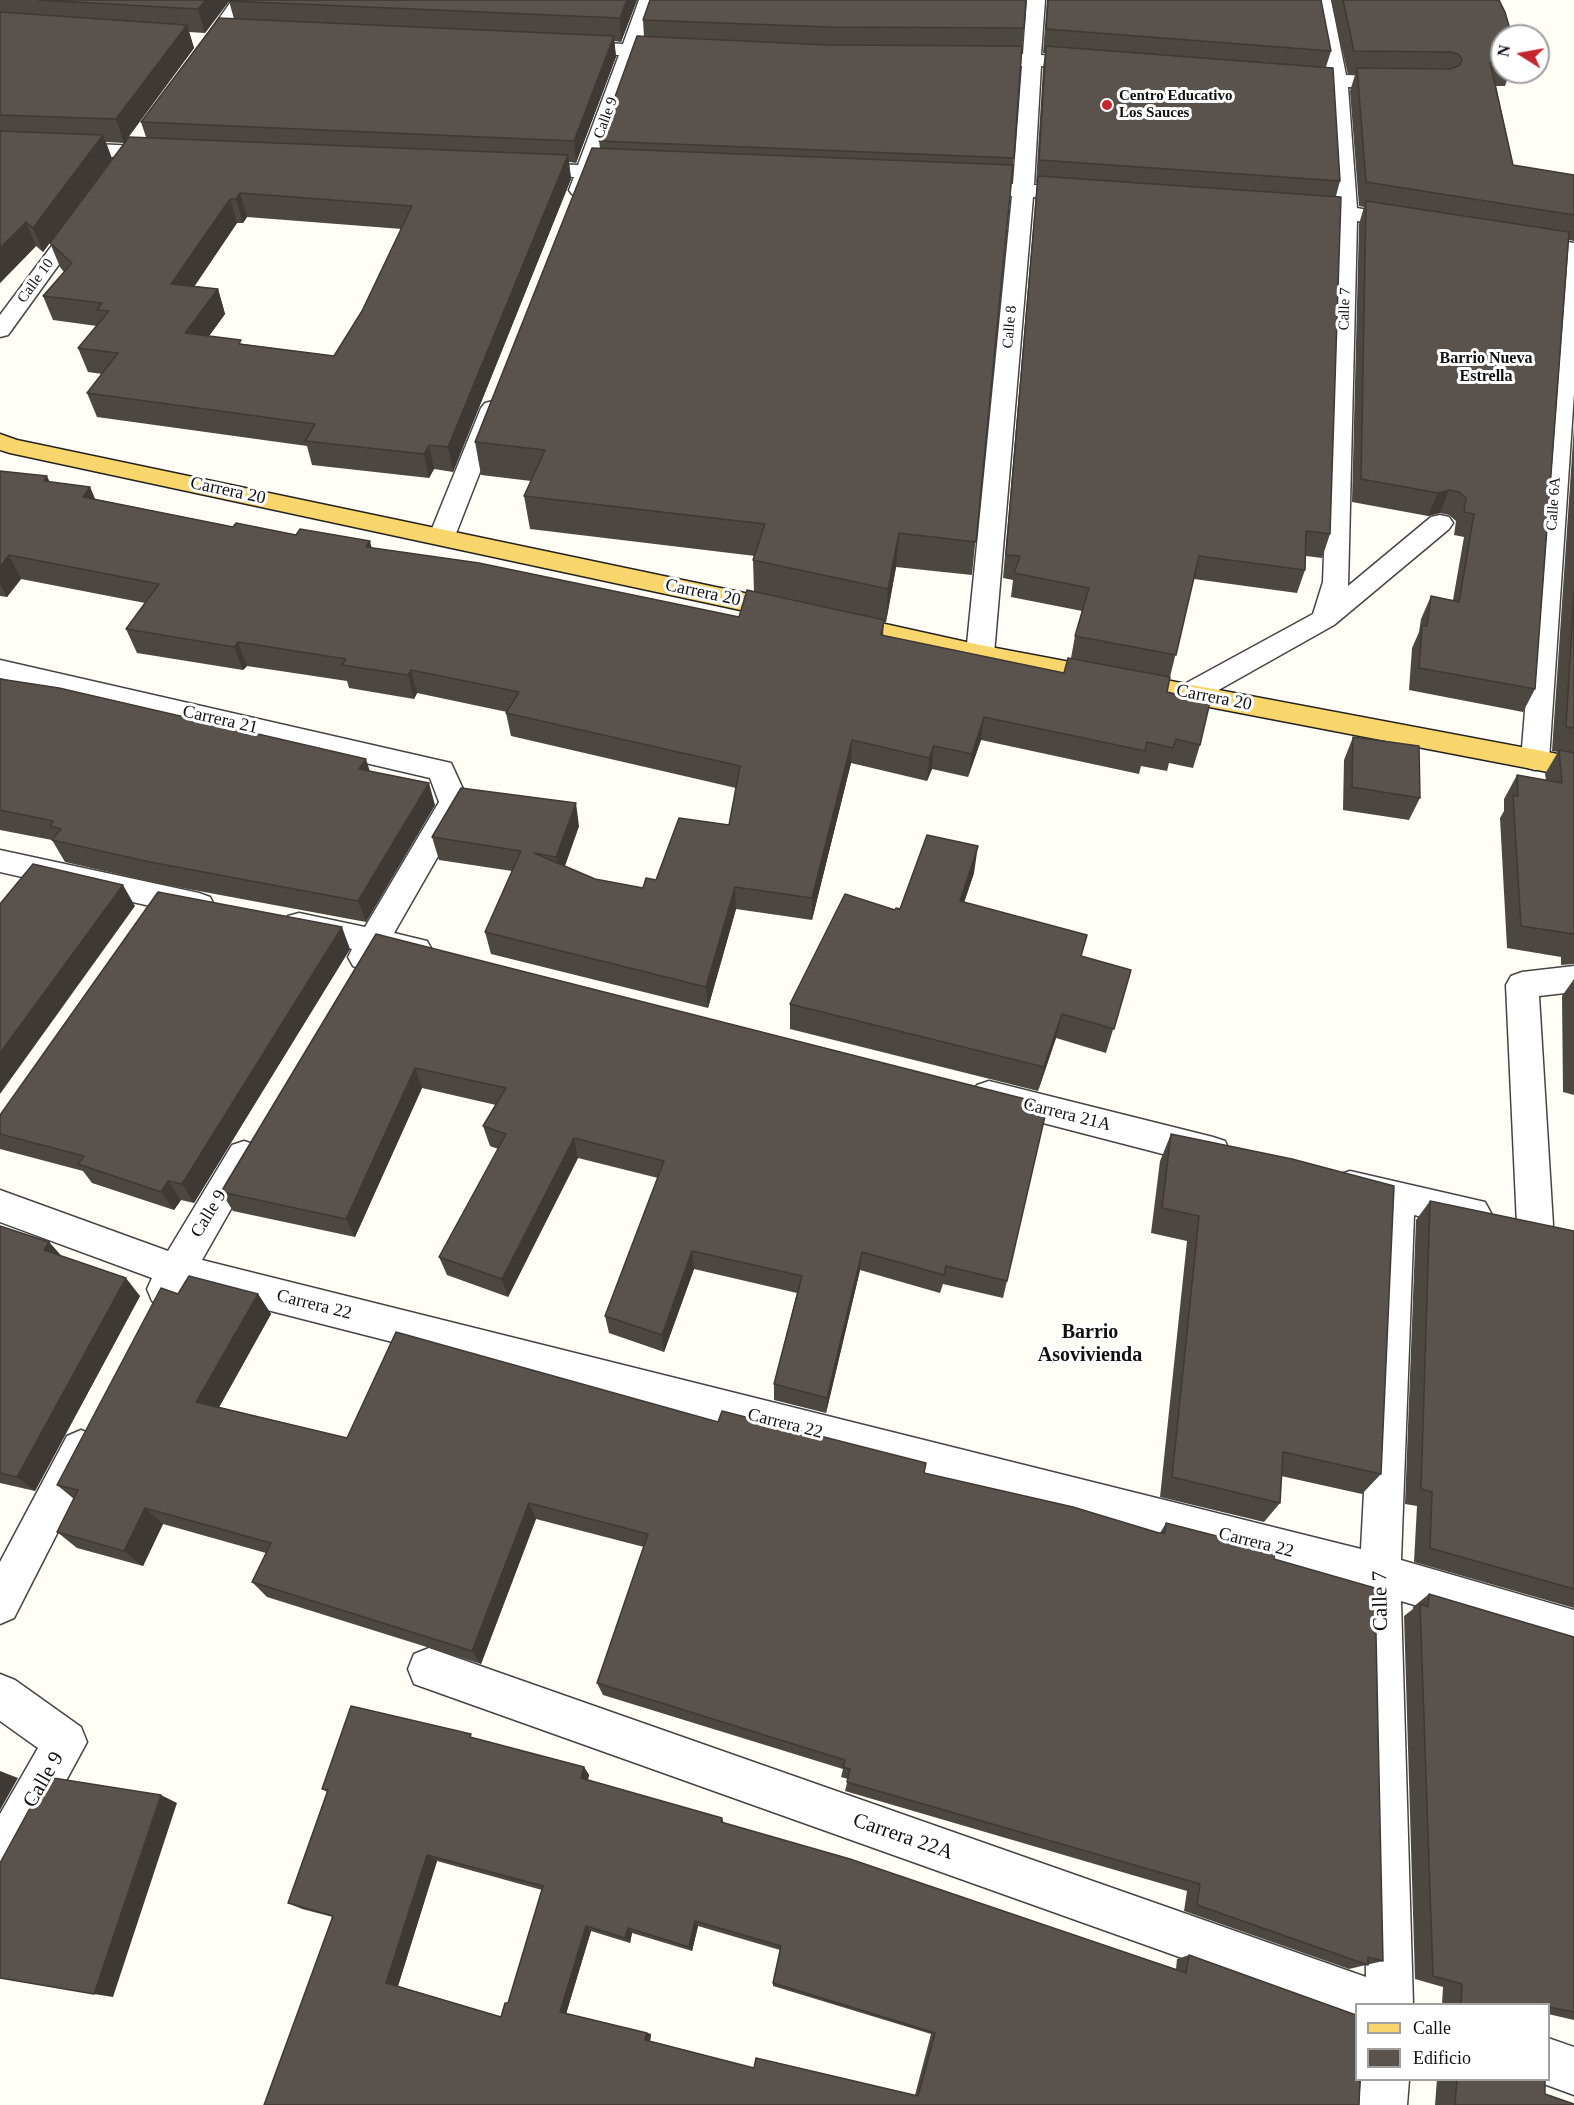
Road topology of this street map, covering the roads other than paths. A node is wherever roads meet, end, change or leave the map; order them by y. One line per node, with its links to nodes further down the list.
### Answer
1 (241, 0): 6 (street)
2 (648, 0): 9 (street, Calle 9)
3 (1036, 0): 12 (street, Calle 8)
4 (1322, 0): 16 (street, Calle 7)
5 (243, 32): 6 (street)
6 (216, 36): 7 (street); 14 (street)
7 (190, 40)
8 (560, 47): 9 (street)
9 (631, 50): 10 (street); 24 (street, Calle 9)
10 (689, 53)
11 (959, 60): 12 (street)
12 (1030, 60): 13 (street); 27 (street, Calle 8)
13 (1113, 66)
14 (192, 69)
15 (1267, 77): 16 (street)
16 (1338, 82): 17 (street); 32 (street, Calle 7)
17 (1419, 84)
18 (144, 133): 20 (street)
19 (0, 146): 20 (street)
20 (131, 152): 21 (street); 23 (street)
21 (179, 154)
22 (502, 168): 24 (street)
23 (117, 171)
24 (586, 171): 25 (street); 29 (street, Calle 9)
25 (645, 174)
26 (952, 187): 27 (street)
27 (1023, 190): 28 (street); 42 (street, Calle 8)
28 (1104, 196)
29 (573, 204)
30 (89, 208): 36 (street, Calle 10)
31 (1278, 208): 32 (street)
32 (1347, 213): 33 (street); 41 (street, Calle 7)
33 (1426, 226)
34 (1505, 238): 35 (street)
35 (1573, 249): 45 (street, Calle 6A)
36 (0, 330)
37 (499, 392): 40 (street)
38 (3, 445): 40 (main road, Carrera 20)
39 (1440, 523): 41 (street)
40 (442, 536): 42 (main road, Carrera 20)
41 (1326, 619): 44 (street)
42 (980, 654): 44 (main road, Carrera 20)
43 (0, 669): 52 (street, Carrera 21)
44 (1200, 696): 45 (main road, Carrera 20)
45 (1535, 760): 46 (main road, Carrera 20)
46 (1574, 767)
47 (0, 861): 48 (street)
48 (160, 898): 49 (street); 51 (street)
49 (228, 911)
50 (273, 920): 52 (street)
51 (141, 926)
52 (375, 939): 53 (street); 54 (street)
53 (445, 957)
54 (351, 979)
55 (1572, 979): 60 (street)
56 (956, 1086): 58 (street, Carrera 21A)
57 (260, 1130): 62 (street, Calle 9)
58 (1246, 1160)
59 (1316, 1178): 60 (street)
60 (1397, 1198): 65 (street, Calle 7)
61 (0, 1206): 62 (street, Carrera 22)
62 (175, 1270): 63 (street, Calle 9); 65 (street, Carrera 22)
63 (153, 1312)
64 (93, 1427): 66 (street)
65 (1380, 1574): 67 (street, Carrera 22); 72 (street, Calle 7)
66 (0, 1604)
67 (1574, 1631)
68 (429, 1669): 71 (street, Carrera 22A)
69 (0, 1695): 70 (street, Calle 9)
70 (0, 1857)
71 (1374, 2003)
72 (1390, 2003)
73 (1550, 2063): 74 (street)
74 (1574, 2071)
75 (1385, 2081): 76 (street)
76 (1383, 2105)

